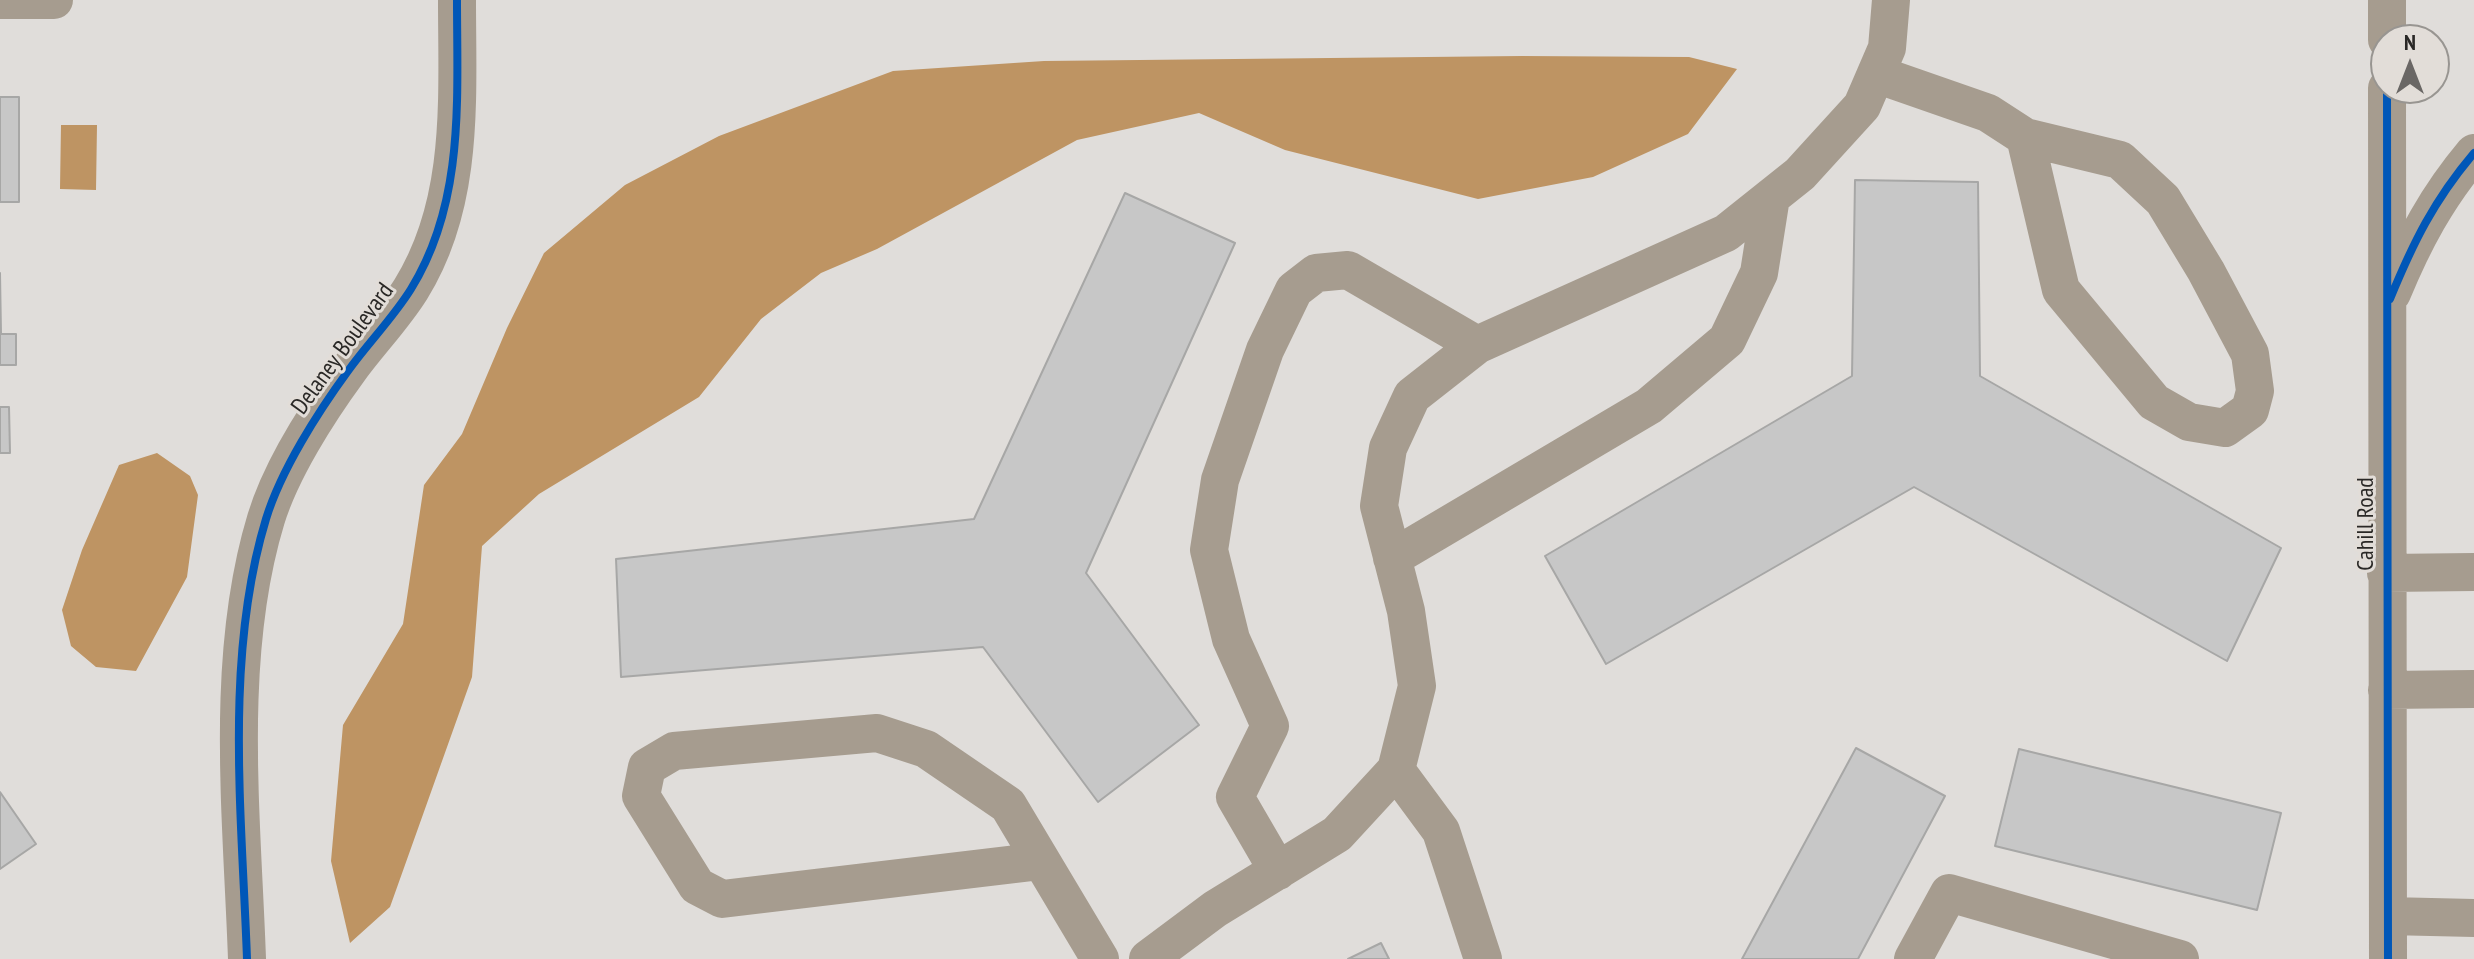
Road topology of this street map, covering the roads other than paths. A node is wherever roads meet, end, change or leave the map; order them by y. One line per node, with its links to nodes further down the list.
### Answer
1 (0, 0): 2 (street)
2 (54, 0)
3 (457, 0): 24 (street, Delaney Boulevard)
4 (1891, 0): 7 (street)
5 (2387, 0): 6 (street)
6 (2387, 24)
7 (1876, 74): 9 (street); 11 (street)
8 (2387, 104): 12 (street, Cahill Road)
9 (2025, 137): 9 (street)
10 (2474, 153): 12 (street)
11 (1771, 197): 13 (street); 14 (street)
12 (2385, 310): 16 (street, Cahill Road)
13 (1477, 345): 14 (street); 21 (street)
14 (1392, 558): 19 (street)
15 (2474, 572): 16 (street)
16 (2386, 573): 18 (street, Cahill Road)
17 (2474, 689): 18 (street)
18 (2387, 690): 22 (street, Cahill Road)
19 (1396, 770): 21 (street); 27 (street)
20 (1041, 861): 20 (street); 25 (street)
21 (1278, 871): 26 (street)
22 (2388, 916): 23 (street); 30 (street, Cahill Road)
23 (2474, 918)
24 (247, 959)
25 (1100, 959)
26 (1148, 959)
27 (1483, 959)
28 (1913, 959): 29 (street)
29 (2180, 959)
30 (2388, 959)

